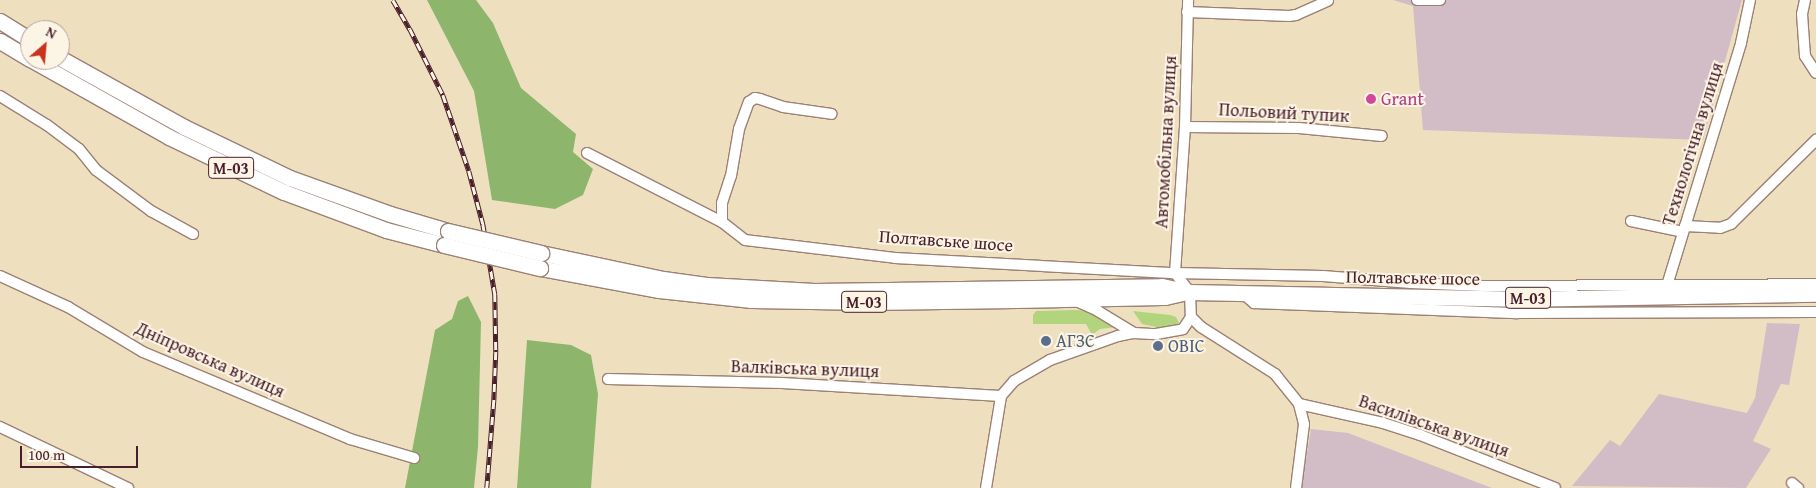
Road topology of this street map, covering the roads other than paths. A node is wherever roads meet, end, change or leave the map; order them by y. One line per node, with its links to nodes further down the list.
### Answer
1 (1188, 0): 7 (street, Автомобільна вулиця)
2 (1417, 0): 3 (street)
3 (1440, 0)
4 (1750, 0): 23 (street, Технологічна вулиця)
5 (1805, 0): 14 (street)
6 (1328, 1): 7 (street)
7 (1187, 12): 17 (street, Автомобільна вулиця)
8 (0, 21): 9 (highway)
9 (20, 34)
10 (0, 41): 11 (highway, М-03)
11 (20, 53)
12 (70, 64): 25 (highway, М-03)
13 (49, 70): 25 (highway, М-03)
14 (1816, 73)
15 (0, 96): 24 (street)
16 (832, 114): 22 (street)
17 (1185, 127): 18 (street, Польовий тупик); 27 (street, Автомобільна вулиця)
18 (1382, 136)
19 (1816, 140): 23 (street)
20 (587, 153): 22 (street, Полтавське шосе)
21 (1631, 221): 23 (street)
22 (722, 222): 27 (street, Полтавське шосе)
23 (1684, 229): 30 (street, Технологічна вулиця)
24 (193, 234)
25 (446, 238): 26 (highway, М-03, bridge)
26 (541, 261): 31 (highway, М-03); 34 (highway, М-03)
27 (1175, 273): 30 (street, Полтавське шосе); 31 (street)
28 (0, 276): 42 (street, Дніпровська вулиця)
29 (1816, 284): 30 (street, Полтавське шосе)
30 (1665, 291): 32 (highway, Полтавське шосе / М-03); 33 (highway, Полтавське шосе / М-03)
31 (1190, 292): 32 (highway, Полтавське шосе / М-03); 34 (highway, М-03); 36 (street)
32 (1241, 293): 35 (street)
33 (1816, 294)
34 (1070, 299): 37 (street)
35 (1816, 312)
36 (1192, 317): 37 (street); 40 (street)
37 (1134, 333): 39 (street)
38 (608, 378): 39 (street, Валківська вулиця)
39 (1000, 396): 44 (street)
40 (1299, 404): 45 (street); 46 (street, Василівська вулиця)
41 (0, 427): 43 (street)
42 (414, 458)
43 (128, 488)
44 (986, 488)
45 (1296, 488)
46 (1555, 488)

